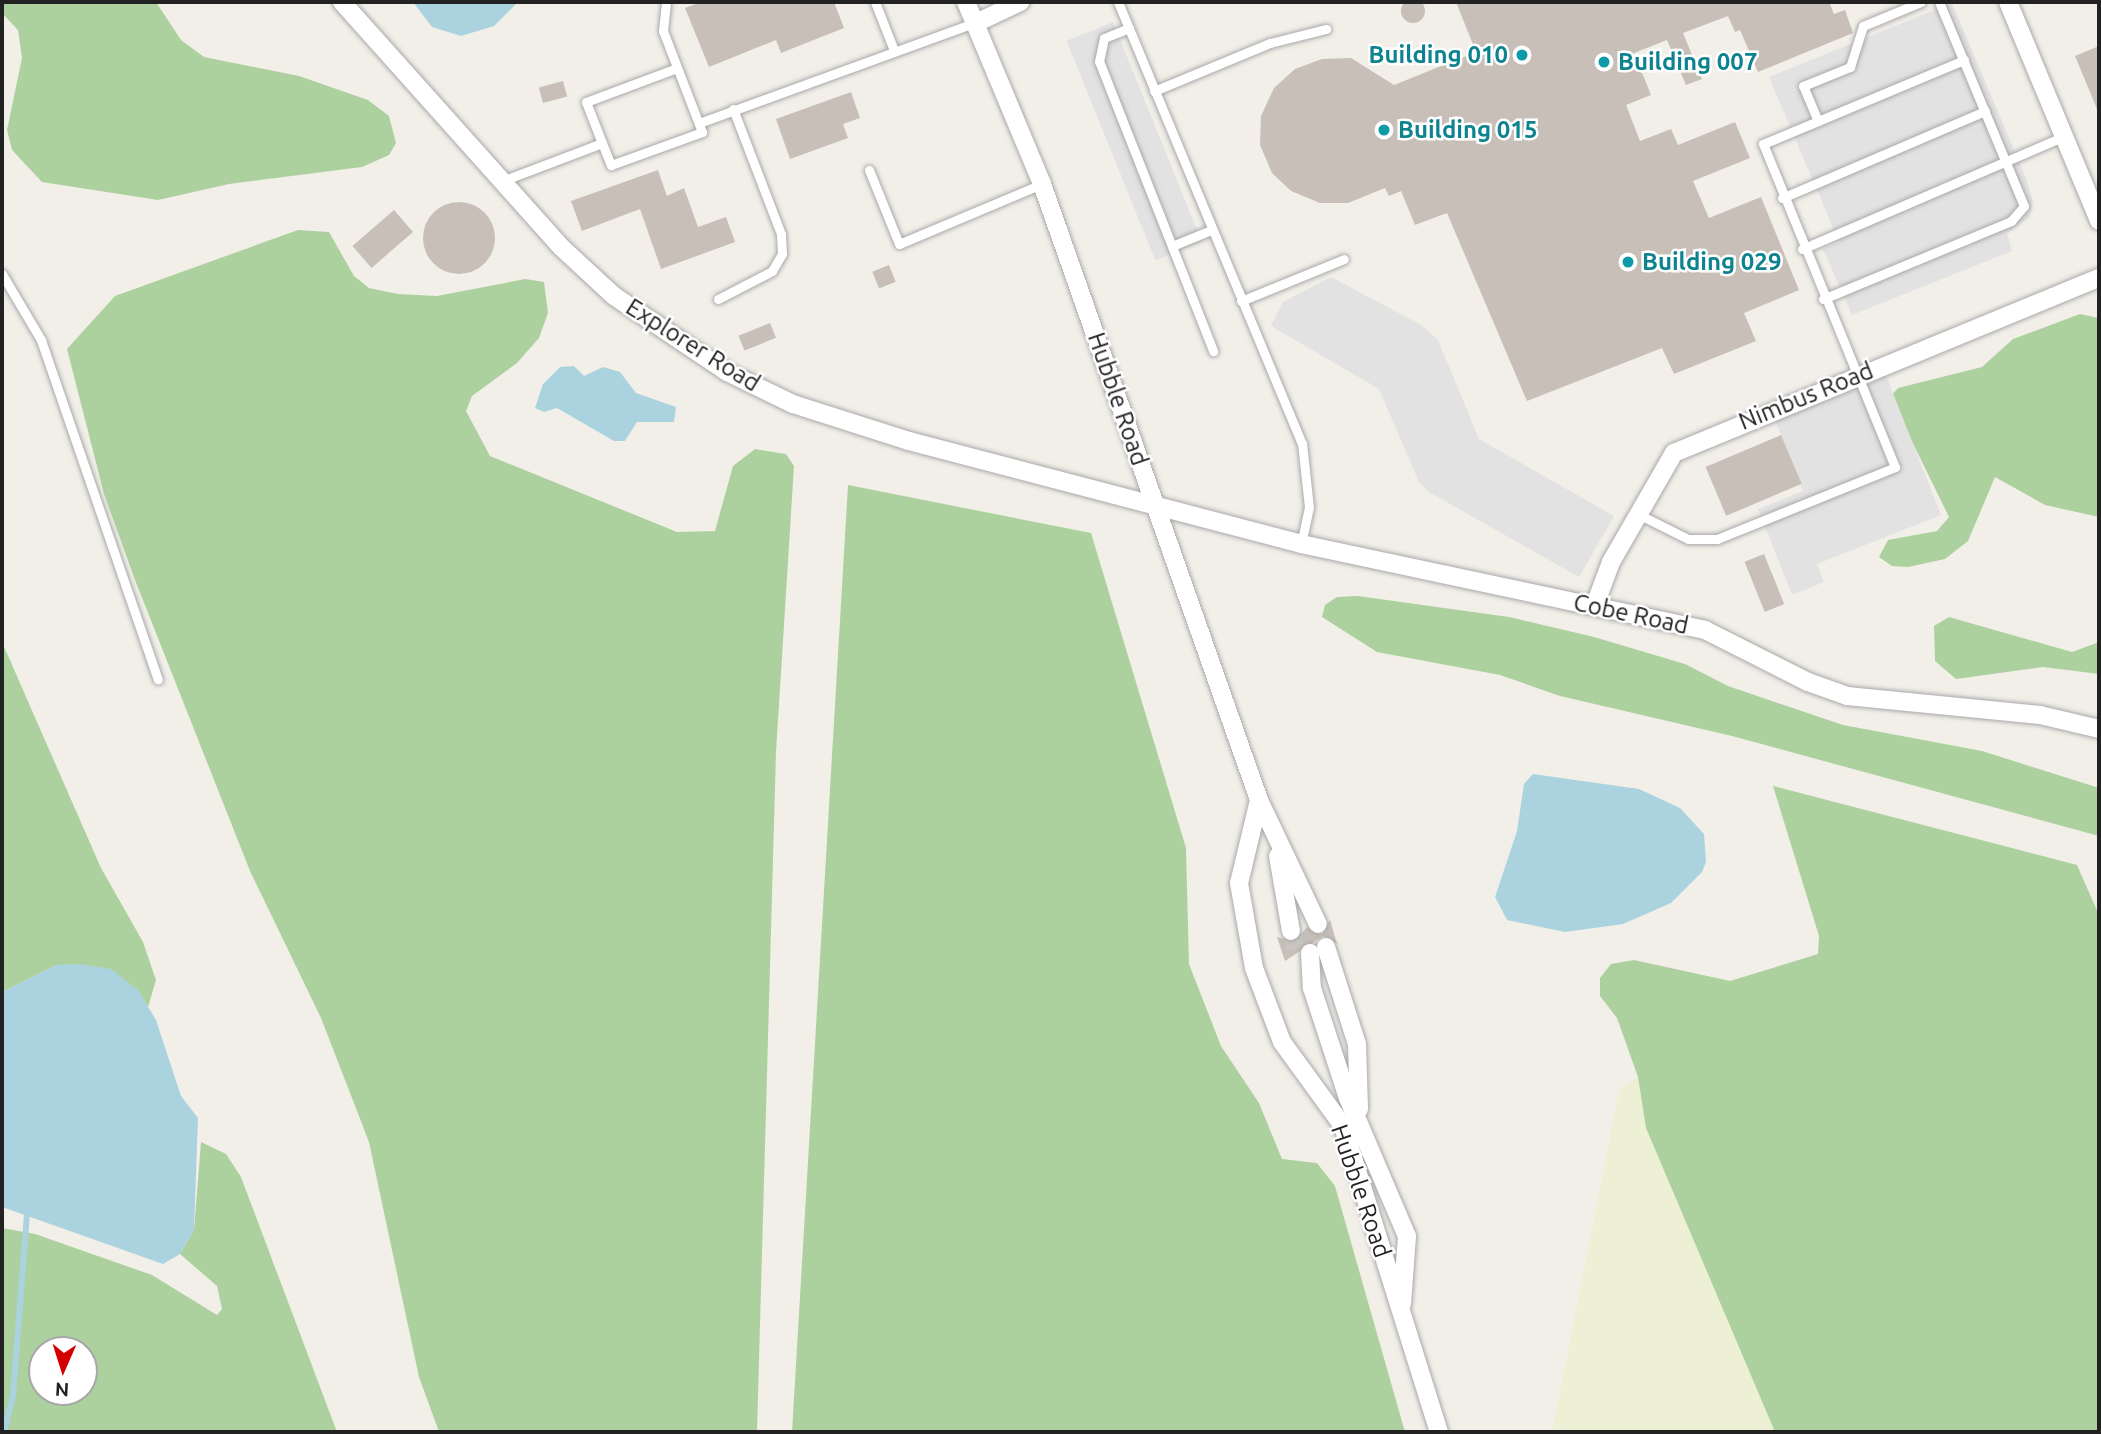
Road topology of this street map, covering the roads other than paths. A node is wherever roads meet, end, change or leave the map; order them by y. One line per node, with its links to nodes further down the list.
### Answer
1 (342, 2): 25 (street, Explorer Road)
2 (666, 2): 15 (lane)
3 (875, 2): 13 (lane)
4 (966, 2): 10 (street, Hubble Road)
5 (1020, 2): 10 (street)
6 (1118, 2): 11 (lane)
7 (1921, 2): 19 (lane)
8 (1939, 2): 14 (lane)
9 (2008, 2): 21 (street)
10 (978, 22): 13 (lane); 26 (street, Hubble Road)
11 (1129, 29): 16 (lane); 30 (lane)
12 (1326, 29): 16 (lane)
13 (893, 48): 17 (lane)
14 (1964, 60): 18 (lane); 19 (lane)
15 (677, 68): 20 (lane); 22 (lane)
16 (1154, 90): 29 (lane)
17 (733, 109): 20 (lane); 35 (lane)
18 (1985, 111): 23 (lane); 27 (lane)
19 (1818, 121): 27 (lane)
20 (699, 123): 22 (lane)
21 (2064, 136): 23 (lane); 28 (street)
22 (602, 143): 25 (lane)
23 (2008, 160): 31 (lane); 36 (lane)
24 (869, 170): 26 (lane)
25 (500, 181): 40 (street, Explorer Road)
26 (1042, 184): 40 (street, Hubble Road)
27 (1782, 198): 31 (lane)
28 (2099, 221)
29 (1211, 230): 30 (lane); 37 (lane)
30 (1172, 246): 38 (lane)
31 (1802, 250): 36 (lane)
32 (1344, 259): 37 (lane)
33 (2, 274): 44 (lane)
34 (2099, 278): 39 (street, Nimbus Road)
35 (718, 299)
36 (1823, 299): 39 (lane)
37 (1241, 301): 42 (lane)
38 (1213, 351)
39 (1855, 376): 41 (street, Nimbus Road); 41 (lane)
40 (1156, 506): 42 (street, Cobe Road); 46 (street, Hubble Road)
41 (1638, 514): 43 (street, Nimbus Road)
42 (1301, 544): 43 (street, Cobe Road)
43 (1595, 605): 45 (street, Cobe Road)
44 (158, 679)
45 (2099, 729)
46 (1259, 800): 47 (street, Hubble Road); 49 (street, Hubble Road)
47 (1277, 847): 47 (street, Hubble Road)
48 (1361, 1126): 48 (street, Hubble Road); 49 (street, Hubble Road)
49 (1401, 1311): 50 (street, Hubble Road)
50 (1439, 1432)

